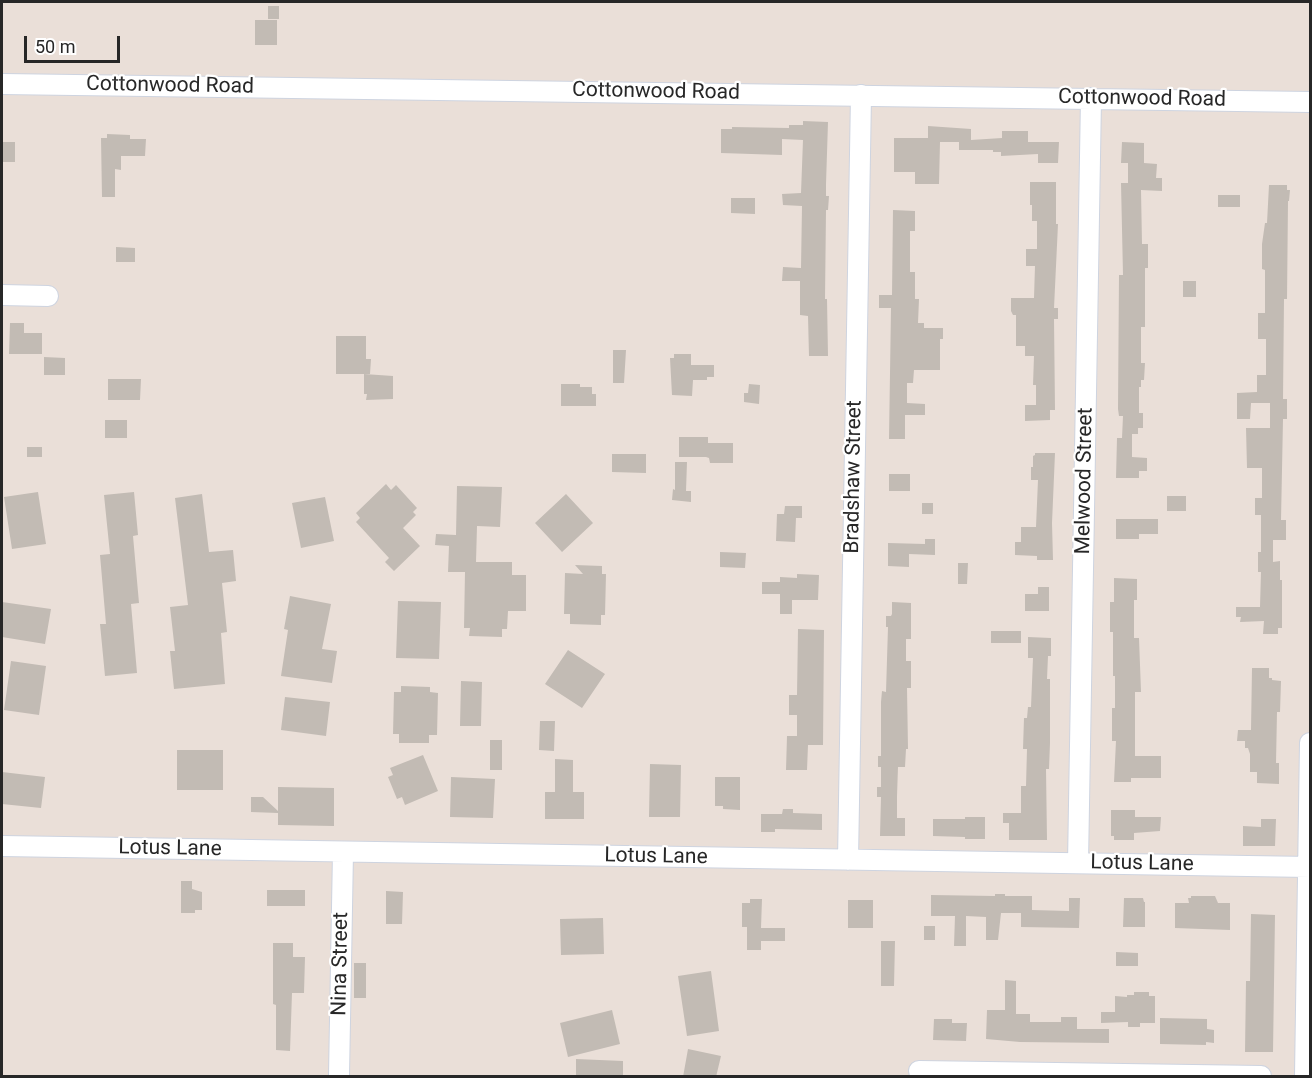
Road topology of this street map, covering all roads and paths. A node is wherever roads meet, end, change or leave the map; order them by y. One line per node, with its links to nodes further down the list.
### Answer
1 (2, 84): 2 (street, Cottonwood Road)
2 (861, 95): 3 (street, Cottonwood Road); 10 (street, Bradshaw Street)
3 (1091, 98): 4 (street, Cottonwood Road); 11 (street, Melwood Street)
4 (1311, 102)
5 (2, 296): 6 (street)
6 (48, 296)
7 (1311, 743): 12 (street)
8 (2, 846): 9 (street, Lotus Lane)
9 (343, 852): 10 (street, Lotus Lane); 14 (street, Nina Street)
10 (848, 860): 11 (street, Lotus Lane)
11 (1078, 863): 12 (street, Lotus Lane)
12 (1310, 867): 16 (street)
13 (919, 1071): 15 (street)
14 (339, 1077)
15 (1261, 1077)
16 (1305, 1077)

